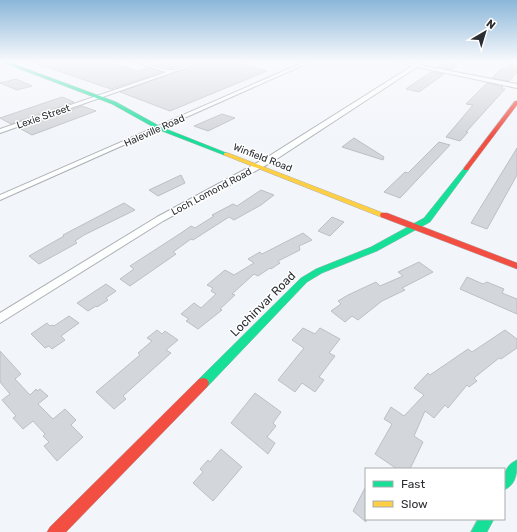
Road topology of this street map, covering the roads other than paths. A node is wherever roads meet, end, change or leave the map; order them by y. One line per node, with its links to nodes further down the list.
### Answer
1 (71, 87): 5 (street, Winfield Road)
2 (128, 87): 5 (street, Lexie Street)
3 (252, 87): 7 (street, Haleville Road)
4 (384, 87): 9 (street, Loch Lomond Road)
5 (98, 97): 7 (street, Winfield Road); 8 (street, Lexie Street)
6 (517, 102): 11 (street, Lochinvar Road)
7 (159, 128): 9 (street, Winfield Road); 10 (street, Haleville Road)
8 (0, 131)
9 (257, 166): 11 (street, Winfield Road); 13 (street, Loch Lomond Road)
10 (0, 198)
11 (416, 227): 12 (street, Winfield Road); 17 (street, Lochinvar Road)
12 (517, 266)
13 (0, 319)
14 (517, 467): 15 (street)
15 (505, 482)
16 (485, 520): 18 (street)
17 (55, 532)
18 (479, 532)

